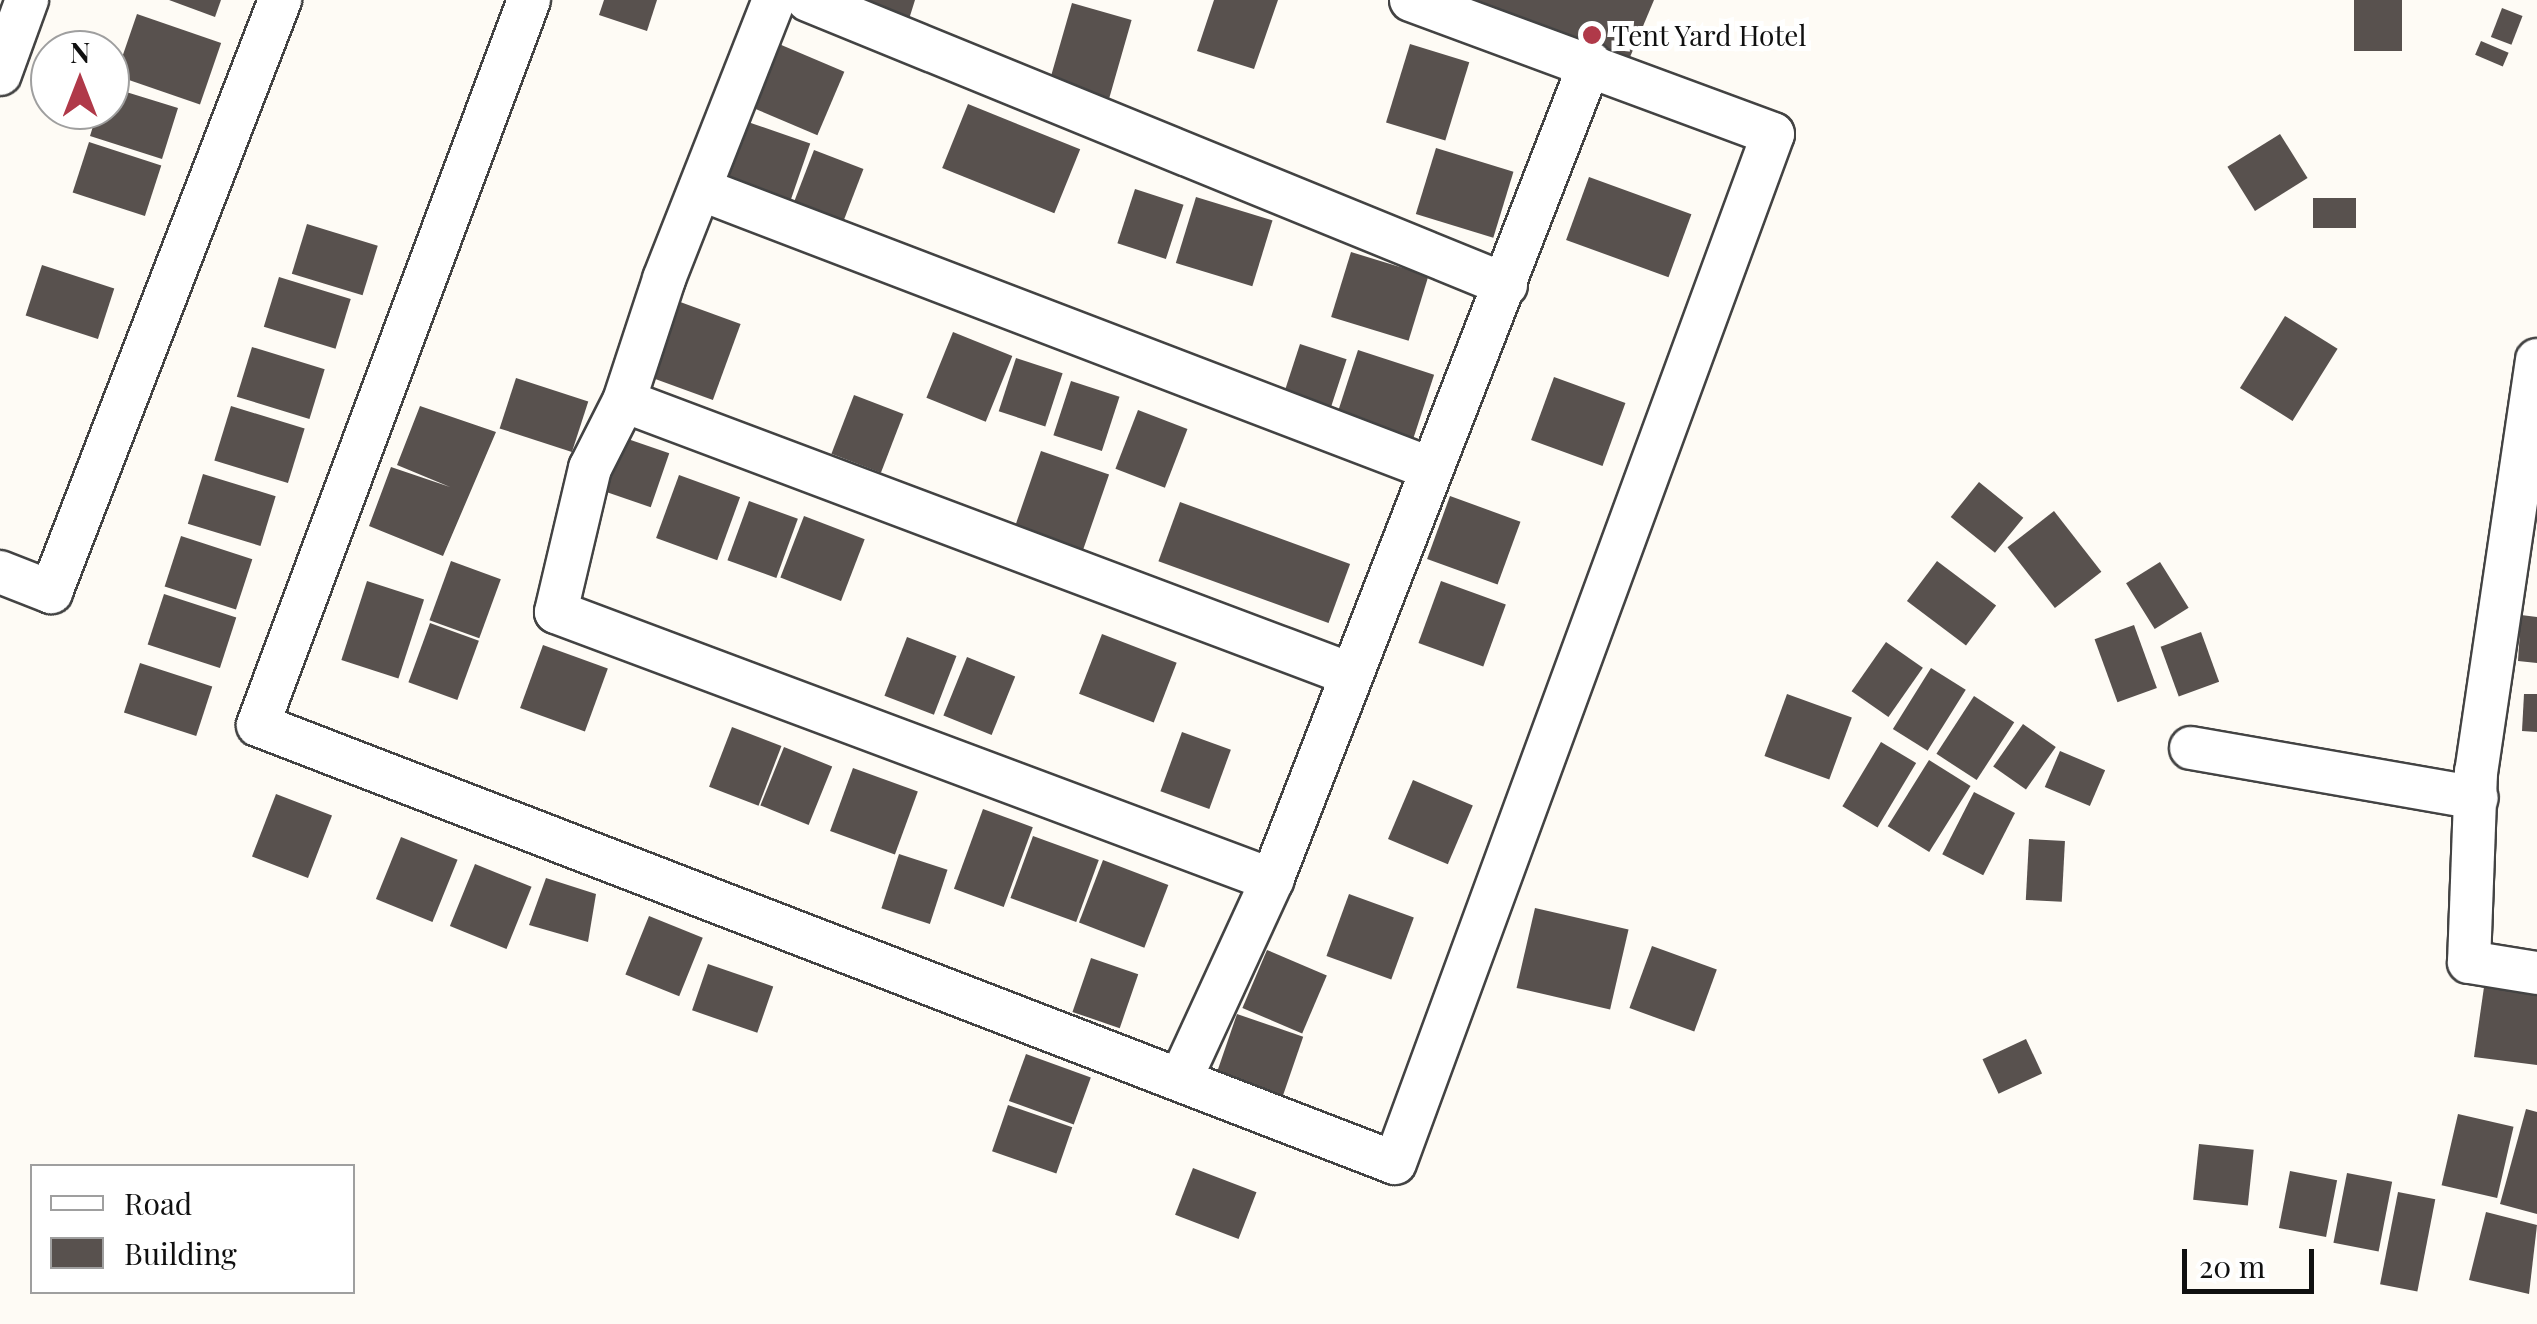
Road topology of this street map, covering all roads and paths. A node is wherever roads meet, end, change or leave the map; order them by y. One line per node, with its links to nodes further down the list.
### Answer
1 (27, 0): 8 (street)
2 (280, 0): 14 (street)
3 (530, 0): 20 (street)
4 (774, 0): 9 (street)
5 (808, 0): 10 (street)
6 (1411, 0): 7 (street)
7 (1590, 63): 10 (street); 20 (street)
8 (0, 74)
9 (700, 190): 12 (street); 13 (street)
10 (1506, 285): 13 (street)
11 (2537, 360): 17 (street)
12 (624, 401): 15 (street); 18 (street)
13 (1429, 468): 15 (street)
14 (0, 572)
15 (1348, 673): 18 (street)
16 (2191, 748): 17 (street)
17 (2477, 798): 19 (street)
18 (1272, 880): 20 (street)
19 (2537, 973)
20 (1182, 1076)

